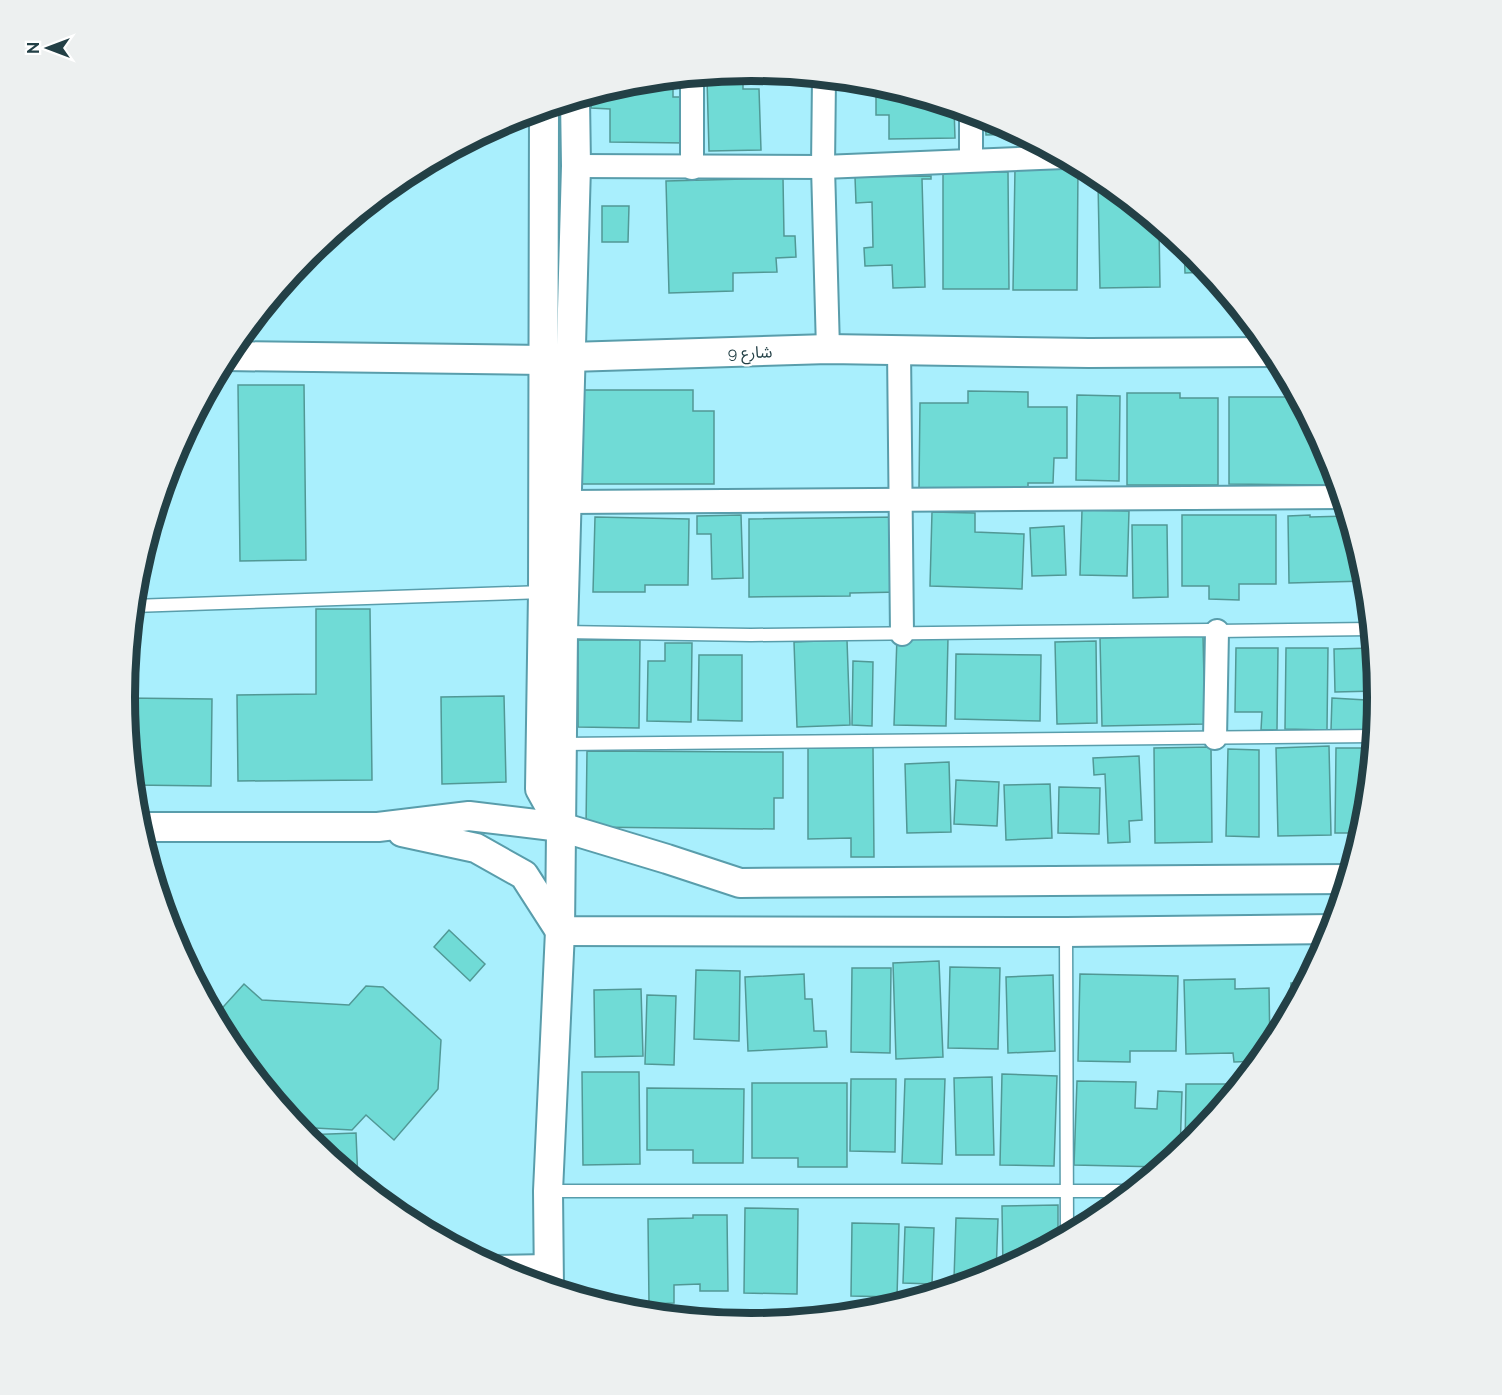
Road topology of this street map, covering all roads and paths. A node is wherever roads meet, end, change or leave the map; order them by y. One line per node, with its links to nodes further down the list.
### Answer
1 (692, 84): 10 (street)
2 (824, 85): 9 (street)
3 (575, 107): 8 (street)
4 (544, 117): 15 (street)
5 (971, 122): 7 (street)
6 (1047, 158): 7 (street)
7 (971, 160): 9 (street)
8 (576, 166): 10 (street); 15 (street)
9 (823, 167): 10 (street); 11 (street)
10 (692, 168)
11 (828, 349): 12 (street, شارع 9); 15 (street, شارع 9)
12 (899, 350): 13 (street, شارع 9); 17 (street)
13 (1262, 352)
14 (237, 356): 15 (street, شارع 9)
15 (557, 358): 18 (street); 19 (street)
16 (1334, 497): 17 (street)
17 (901, 500): 18 (street); 24 (street)
18 (566, 502): 23 (street)
19 (543, 592): 20 (lane); 30 (street)
20 (142, 606)
21 (1363, 629): 22 (lane)
22 (1217, 631): 24 (lane); 26 (street)
23 (563, 632): 24 (lane); 27 (street)
24 (902, 634)
25 (1366, 736): 26 (lane)
26 (1215, 738): 27 (lane)
27 (562, 744): 30 (street)
28 (148, 827): 29 (street)
29 (378, 827): 30 (street); 33 (street)
30 (561, 827): 31 (street); 33 (street)
31 (1340, 879)
32 (1322, 929): 34 (street)
33 (560, 931): 34 (street); 35 (street)
34 (1065, 932): 36 (lane)
35 (548, 1191): 36 (lane); 39 (street)
36 (1067, 1191): 37 (lane); 38 (lane)
37 (1120, 1191)
38 (1067, 1226)
39 (548, 1277)

